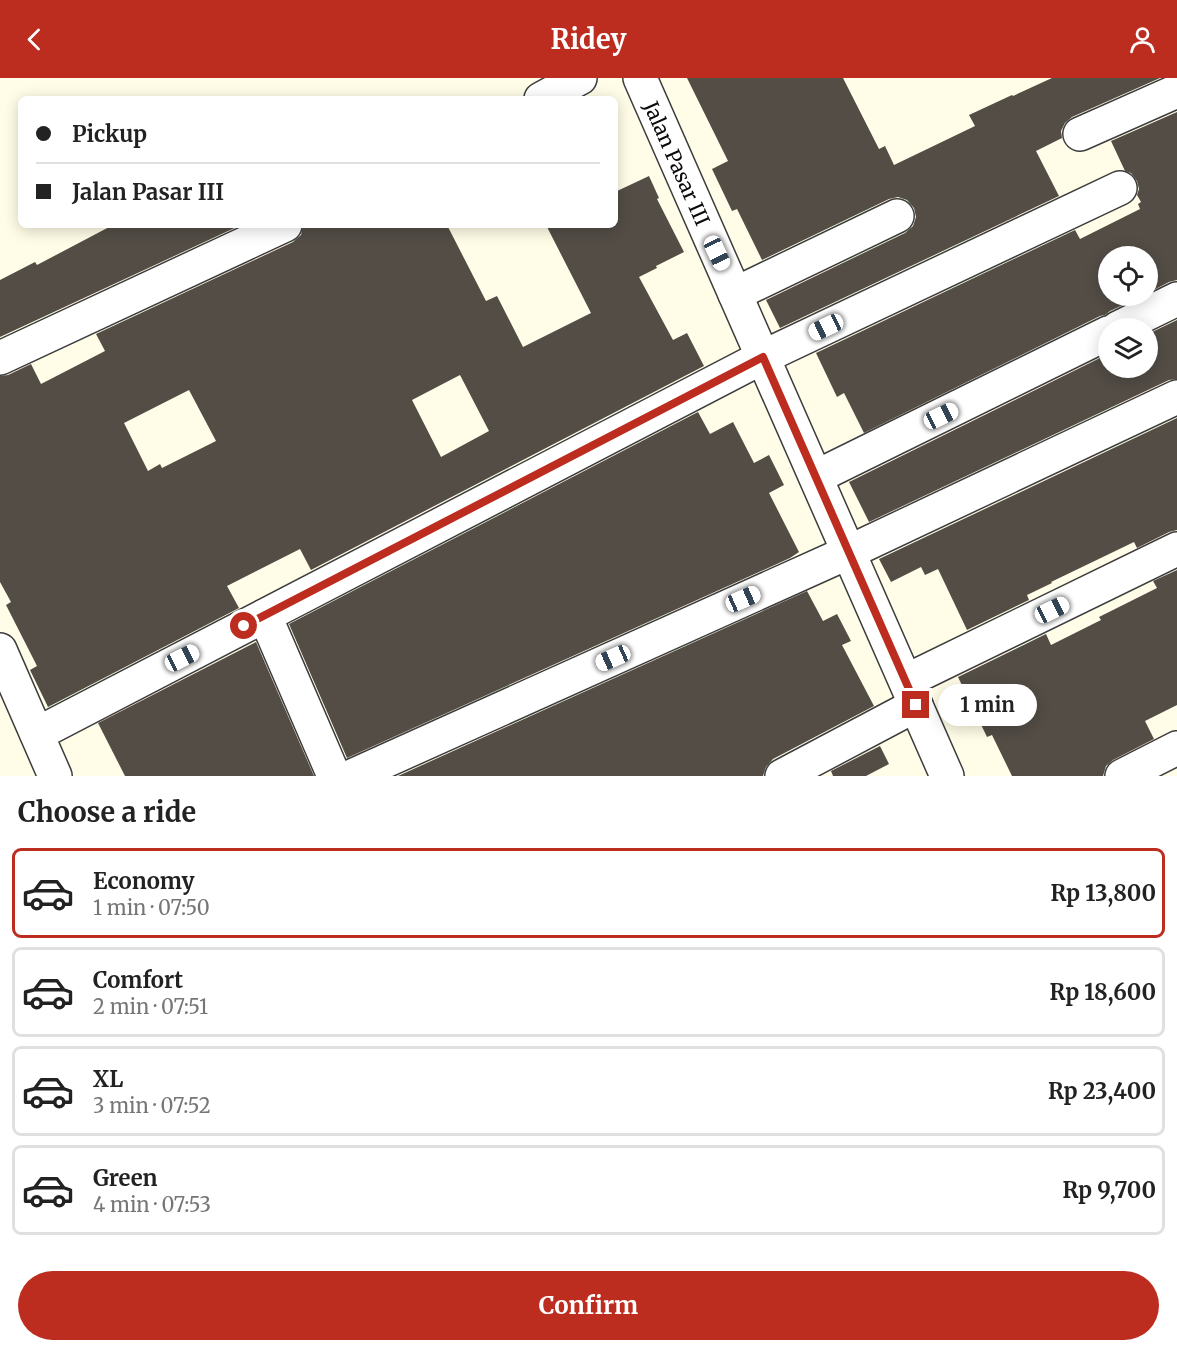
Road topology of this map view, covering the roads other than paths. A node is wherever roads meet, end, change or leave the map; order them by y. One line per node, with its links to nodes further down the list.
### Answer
1 (580, 78): 4 (street)
2 (644, 80): 9 (street, Jalan Pasar III)
3 (1177, 91): 5 (street)
4 (547, 96)
5 (1080, 134)
6 (1120, 188): 13 (street)
7 (897, 216): 9 (street)
8 (279, 228): 14 (street)
9 (735, 294): 13 (street, Jalan Pasar III)
10 (1177, 299): 11 (street)
11 (1138, 318)
12 (1098, 338): 16 (street)
13 (763, 357): 16 (street, Jalan Pasar III); 19 (street)
14 (0, 358)
15 (1177, 397): 18 (street)
16 (816, 477): 18 (street, Jalan Pasar III)
17 (1177, 549): 21 (street)
18 (849, 552): 21 (street, Jalan Pasar III); 26 (street)
19 (265, 616): 22 (street); 25 (street)
20 (0, 650): 22 (street)
21 (911, 693): 27 (street); 28 (street, Jalan Pasar III)
22 (38, 734): 24 (street)
23 (1177, 748): 29 (street)
24 (55, 776)
25 (334, 776)
26 (352, 776)
27 (782, 776)
28 (947, 776)
29 (1122, 776)

